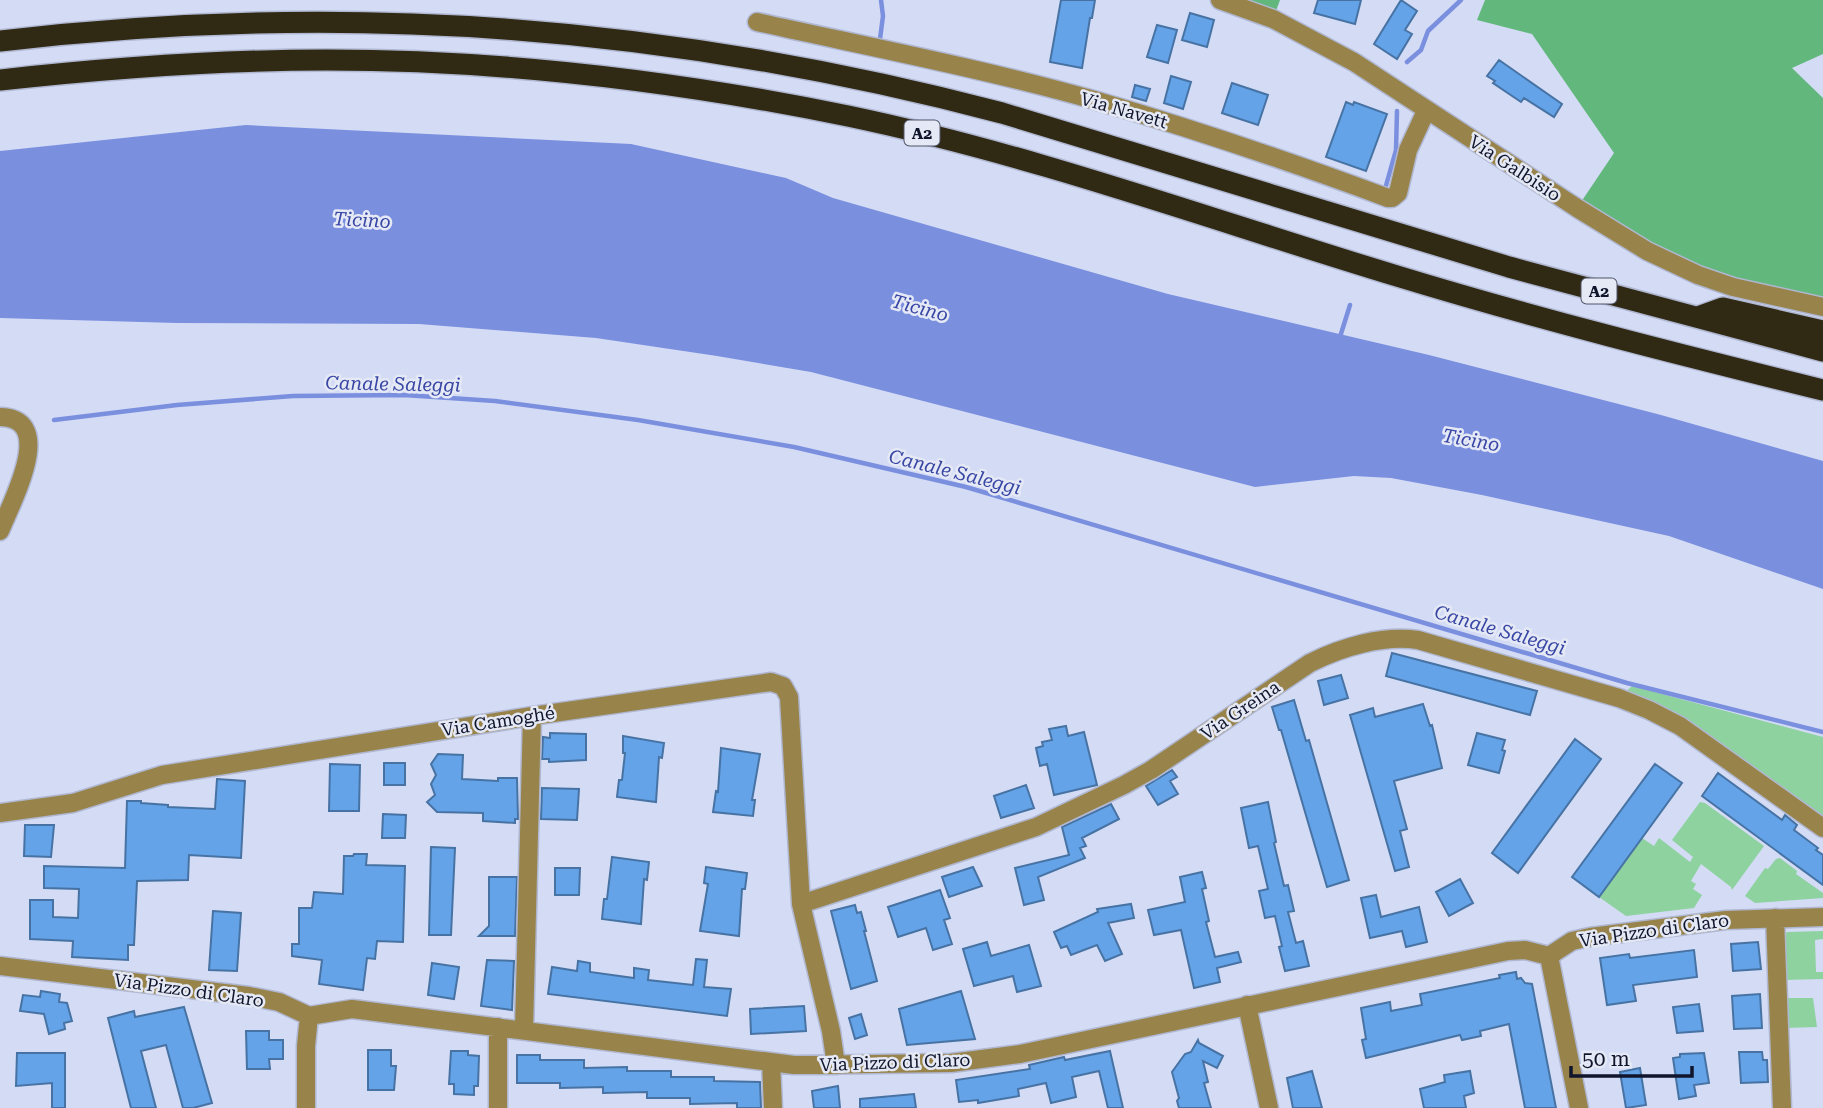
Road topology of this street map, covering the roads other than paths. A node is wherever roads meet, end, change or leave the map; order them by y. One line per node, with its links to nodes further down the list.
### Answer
1 (1220, 0): 5 (street, Via Galbisio)
2 (757, 22): 5 (street, Via Navett)
3 (0, 41): 7 (highway, A2)
4 (0, 80): 10 (highway, A2)
5 (1426, 111): 6 (street, Via Galbisio)
6 (1823, 307)
7 (1698, 317): 8 (highway, A2); 9 (highway, A2)
8 (1823, 331)
9 (1823, 351)
10 (1823, 390)
11 (0, 417): 12 (street)
12 (0, 531)
13 (532, 716): 14 (street, Via Camoghé); 16 (street, Via Camoghé); 24 (street)
14 (0, 813)
15 (1823, 828): 16 (street, Via Greina)
16 (801, 904): 26 (street)
17 (1823, 917): 18 (street, Via Pizzo di Claro)
18 (1775, 918): 19 (street, Via Pizzo di Claro); 32 (street)
19 (1549, 956): 21 (street, Via Pizzo di Claro); 31 (street)
20 (0, 966): 22 (street, Via Pizzo di Claro)
21 (1247, 1005): 26 (street, Via Pizzo di Claro); 30 (street)
22 (309, 1016): 23 (street, Via Pizzo di Claro); 27 (street)
23 (498, 1027): 24 (street, Via Pizzo di Claro); 28 (street)
24 (524, 1030): 25 (street, Via Pizzo di Claro)
25 (771, 1062): 26 (street, Via Pizzo di Claro); 29 (street)
26 (836, 1065)
27 (306, 1108)
28 (498, 1108)
29 (773, 1108)
30 (1269, 1108)
31 (1578, 1108)
32 (1782, 1108)

